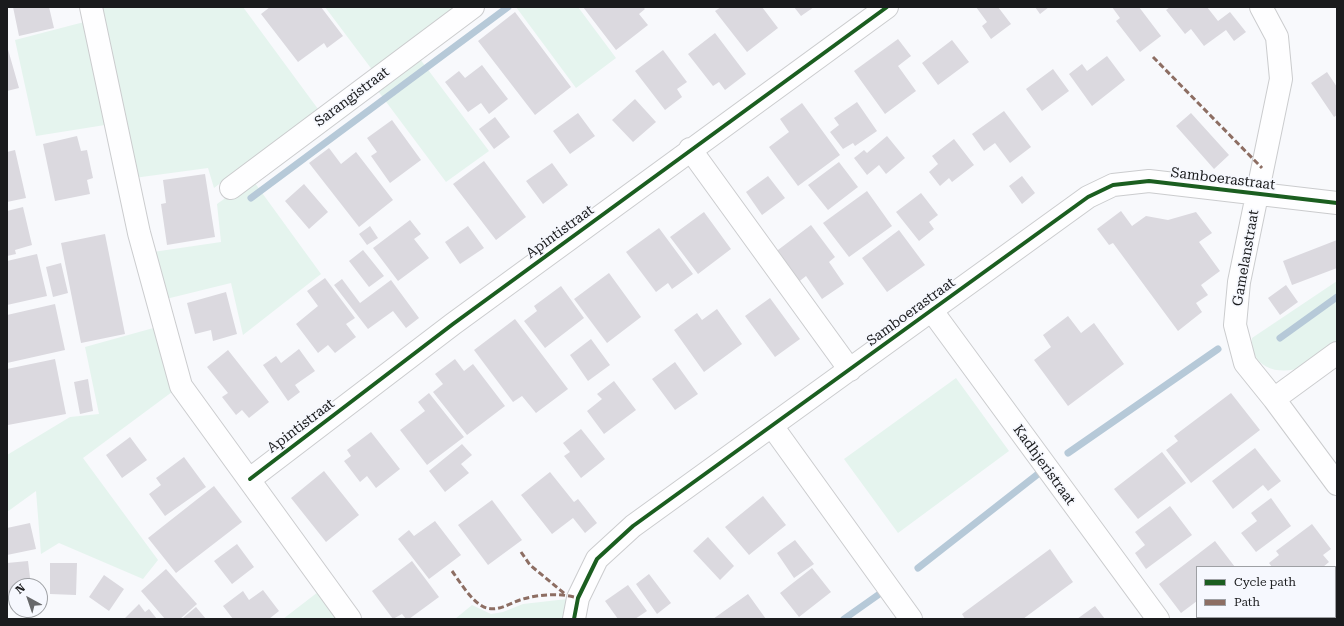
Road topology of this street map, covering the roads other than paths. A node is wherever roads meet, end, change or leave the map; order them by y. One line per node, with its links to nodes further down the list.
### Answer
1 (91, 7): 14 (street)
2 (473, 7): 6 (street, Sarangistraat)
3 (887, 7): 5 (street, Apintistraat)
4 (1261, 7): 7 (street, Gamelanstraat)
5 (690, 149): 11 (street); 14 (street, Apintistraat)
6 (230, 188)
7 (1258, 195): 8 (street, Samboerastraat); 9 (street, Samboerastraat); 12 (street, Gamelanstraat)
8 (1337, 203)
9 (932, 311): 11 (street, Samboerastraat); 19 (street, Kadhjeristraat)
10 (1337, 353): 12 (street)
11 (850, 370): 13 (street, Samboerastraat)
12 (1274, 399): 15 (street, Gamelanstraat)
13 (772, 426): 17 (street, Samboerastraat); 18 (street)
14 (250, 479): 16 (street)
15 (1337, 484)
16 (350, 619)
17 (574, 619)
18 (911, 619)
19 (1158, 619)

